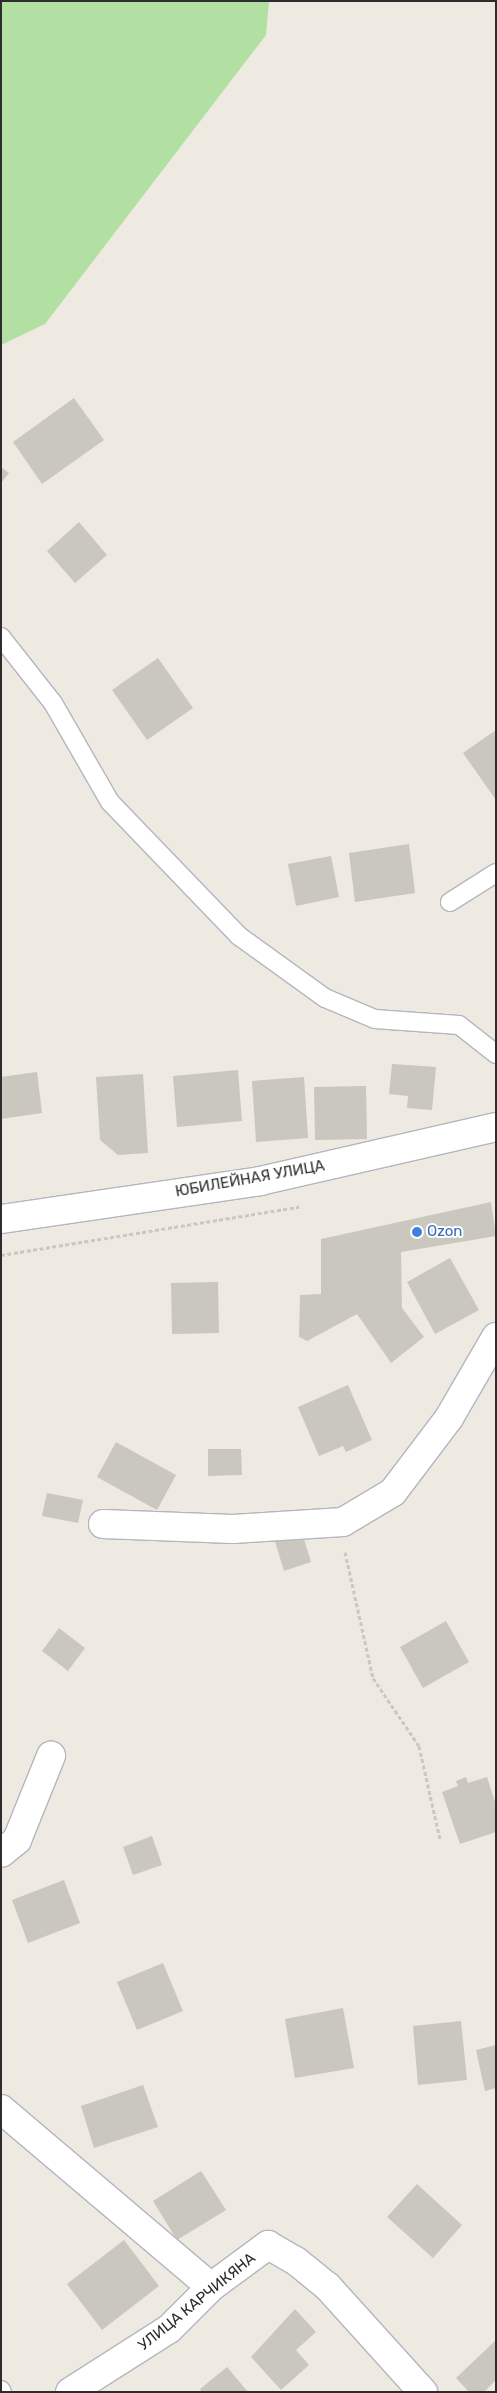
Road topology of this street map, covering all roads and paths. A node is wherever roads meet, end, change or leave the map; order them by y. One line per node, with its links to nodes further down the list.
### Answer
1 (1, 637): 4 (lane)
2 (496, 873): 3 (lane)
3 (450, 902)
4 (496, 1054)
5 (496, 1127): 6 (street, ЮБИЛЕЙНАЯ УЛИЦА)
6 (1, 1218)
7 (496, 1337): 8 (street)
8 (343, 1522): 9 (street); 11 (path)
9 (103, 1524)
10 (51, 1756): 12 (street)
11 (440, 1839)
12 (1, 1853)
13 (4, 2108): 14 (street)
14 (211, 2287): 15 (street, УЛИЦА КАРЧИКЯНА); 16 (street, УЛИЦА КАРЧИКЯНА)
15 (70, 2392)
16 (423, 2392)

